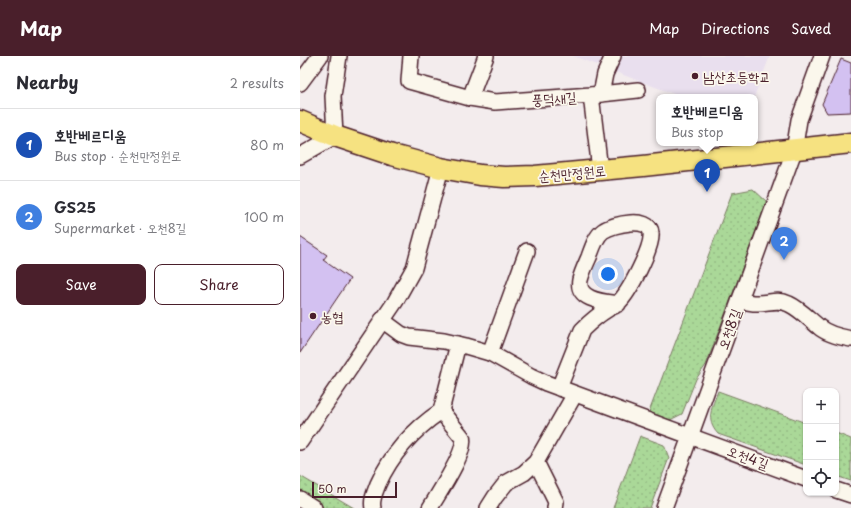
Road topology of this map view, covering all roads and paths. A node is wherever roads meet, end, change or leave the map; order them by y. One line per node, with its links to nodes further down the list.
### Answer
1 (320, 56): 7 (street)
2 (339, 56): 12 (street)
3 (411, 56): 10 (street, 풍덕새길)
4 (486, 56): 10 (street)
5 (613, 56): 9 (street)
6 (822, 56): 14 (street)
7 (300, 83)
8 (638, 90): 9 (street, 풍덕새길)
9 (596, 95): 10 (street, 풍덕새길); 17 (street)
10 (470, 98)
11 (300, 121): 12 (main road, 순천만정원로)
12 (335, 136): 15 (street); 16 (main road, 순천만정원로)
13 (851, 143): 14 (main road, 순천만정원로)
14 (794, 150): 17 (main road, 순천만정원로); 19 (street, 오천8길)
15 (300, 156)
16 (441, 168): 17 (main road, 순천만정원로); 21 (street)
17 (600, 170)
18 (527, 251): 24 (street)
19 (740, 300): 22 (street); 28 (street, 오천8길)
20 (618, 304): 20 (street); 25 (street)
21 (382, 320): 23 (street, 오천4길); 29 (street)
22 (851, 339)
23 (458, 344): 24 (street, 오천4길); 27 (street)
24 (490, 353): 25 (street, 오천4길)
25 (559, 388): 26 (street, 오천4길)
26 (575, 394): 28 (street, 오천4길); 30 (street)
27 (441, 411): 36 (street); 37 (street)
28 (690, 436): 31 (street, 오천4길); 40 (street, 오천8길)
29 (300, 442)
30 (536, 462): 38 (street); 39 (street)
31 (803, 477)
32 (839, 491): 33 (street)
33 (851, 495)
34 (300, 499): 35 (street)
35 (314, 508)
36 (373, 508)
37 (430, 508)
38 (488, 508)
39 (555, 508)
40 (664, 508)

